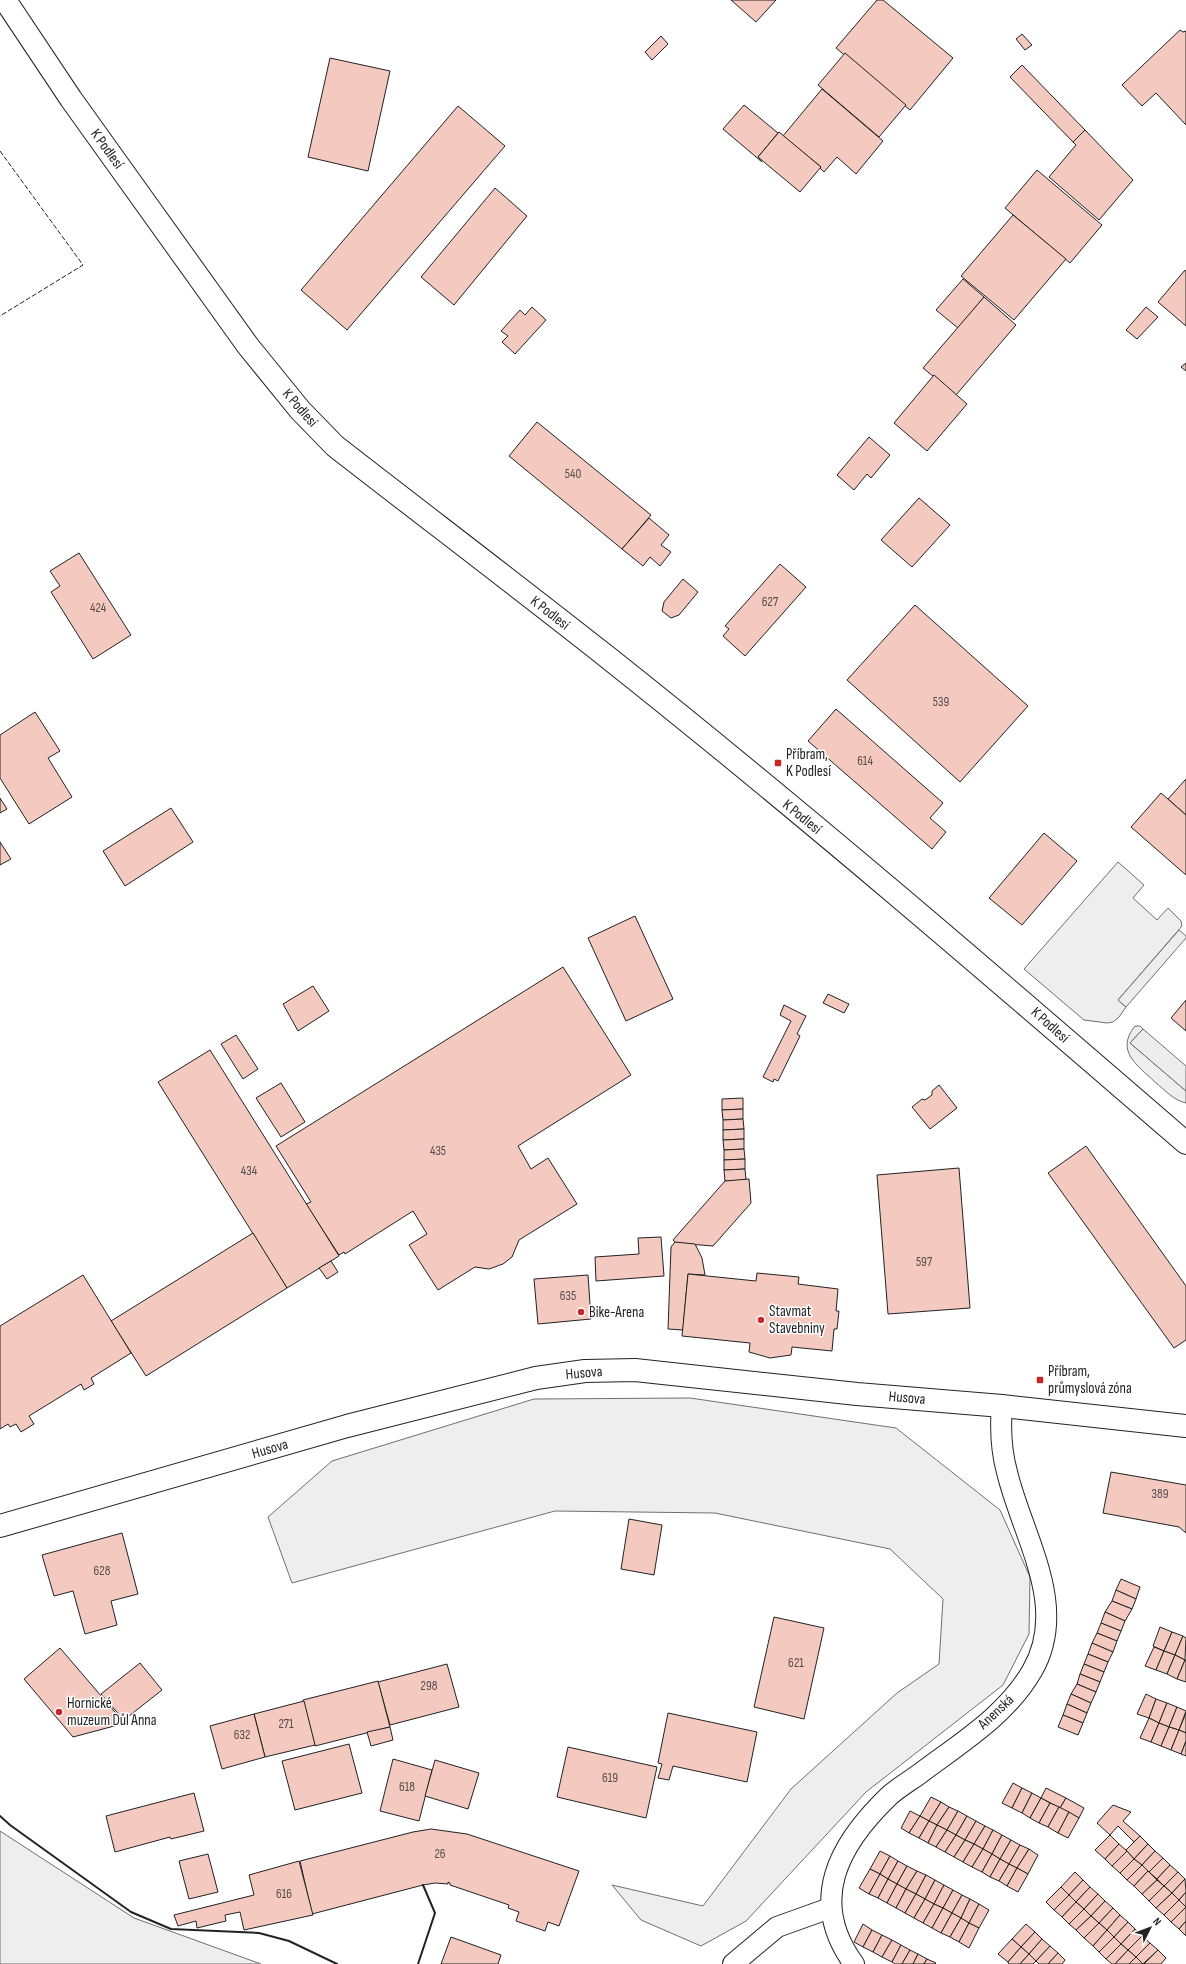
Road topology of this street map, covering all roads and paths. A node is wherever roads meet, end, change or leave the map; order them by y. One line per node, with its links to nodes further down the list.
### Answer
1 (5, 0): 2 (street, K Podlesí)
2 (1186, 1143)
3 (1002, 1406): 4 (street, Husova); 5 (street, Husova); 6 (street, Anenská)
4 (1186, 1426)
5 (0, 1526)
6 (830, 1908): 7 (street); 8 (street, Anenská)
7 (733, 1964)
8 (854, 1964)

